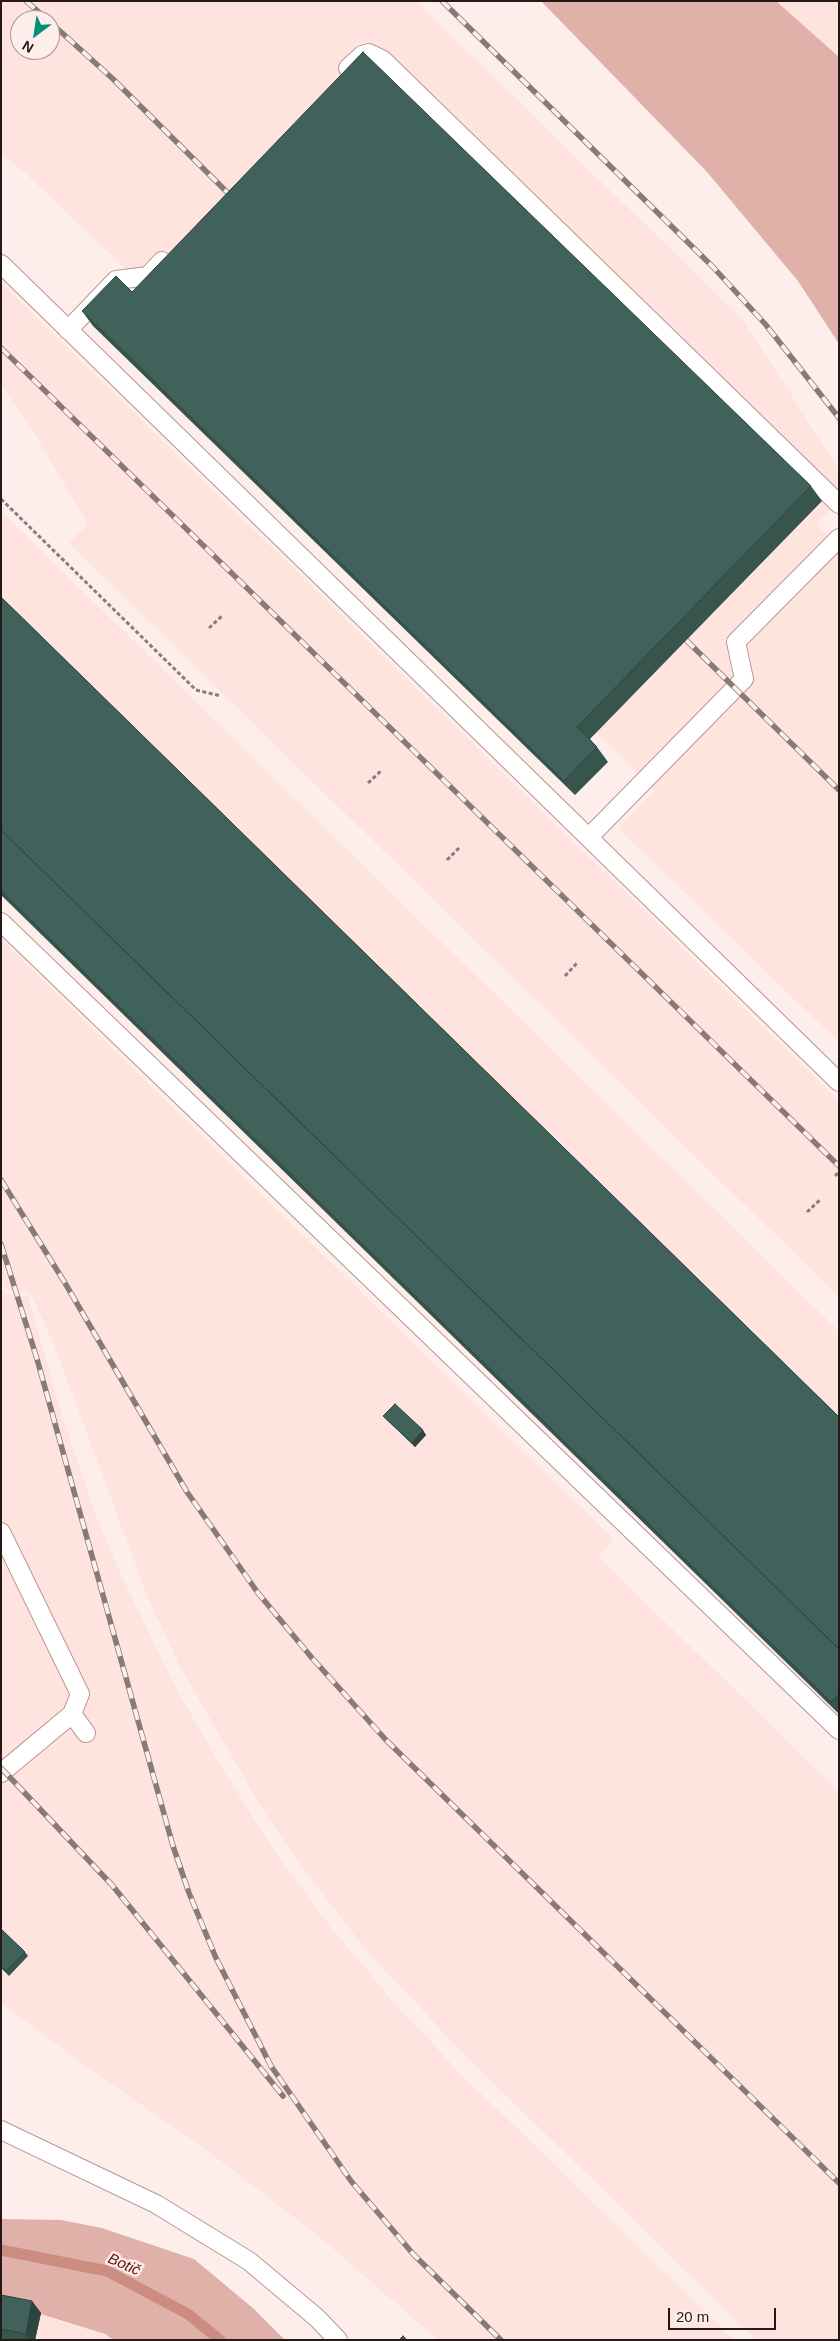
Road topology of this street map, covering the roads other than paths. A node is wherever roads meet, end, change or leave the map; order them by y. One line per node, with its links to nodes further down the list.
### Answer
1 (335, 82): 5 (lane)
2 (172, 251): 4 (lane)
3 (1, 264): 4 (lane)
4 (68, 330): 7 (lane)
5 (839, 504)
6 (839, 538): 7 (lane)
7 (588, 837): 9 (lane)
8 (1, 922): 12 (lane)
9 (839, 1082)
10 (1, 1532): 11 (lane)
11 (72, 1714): 13 (lane); 14 (lane)
12 (839, 1730)
13 (86, 1733)
14 (1, 1773)
15 (1, 2130): 16 (lane)
16 (338, 2340)

